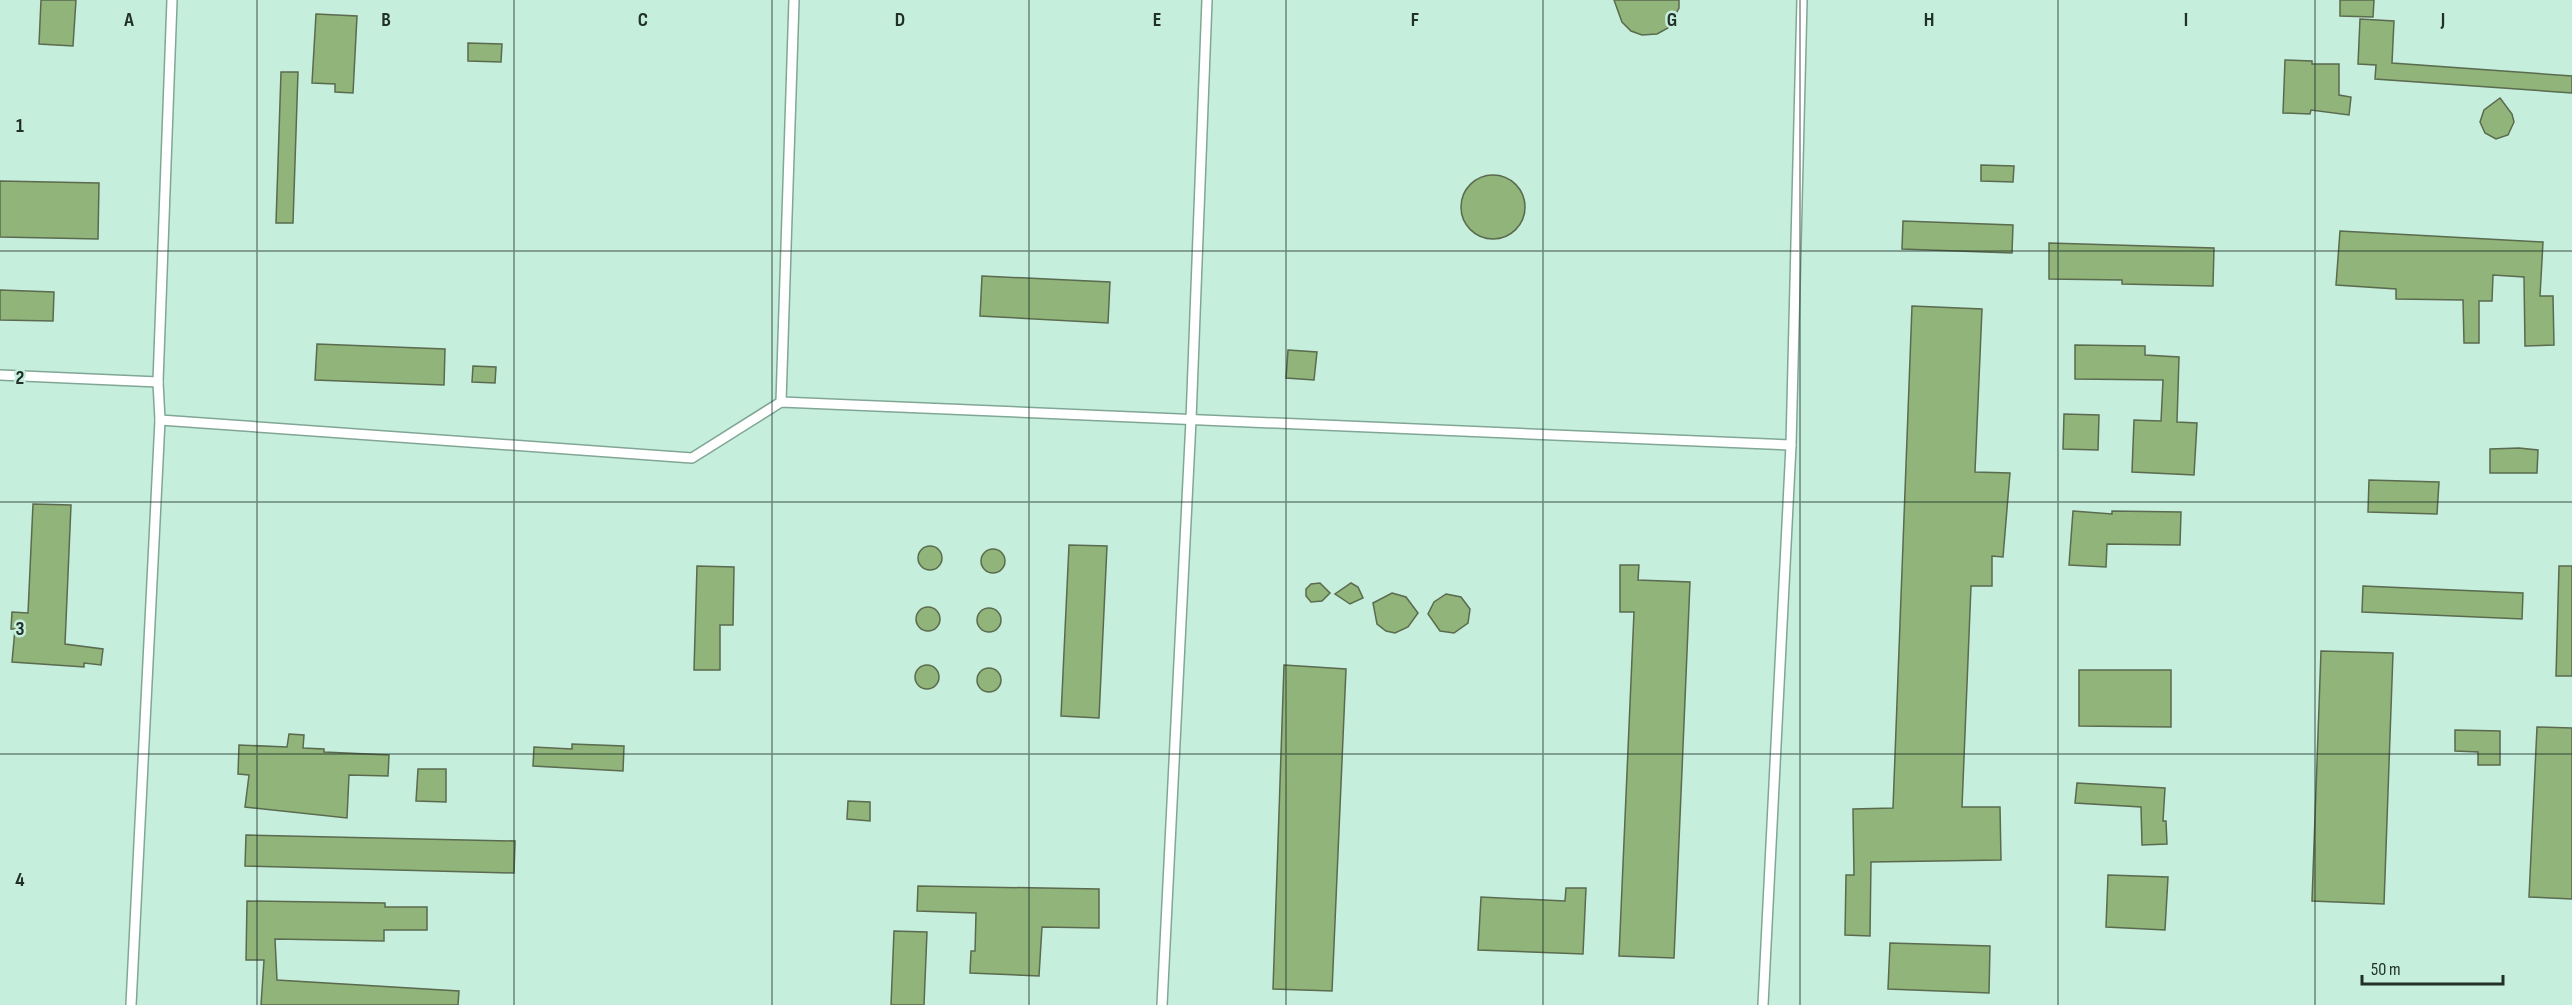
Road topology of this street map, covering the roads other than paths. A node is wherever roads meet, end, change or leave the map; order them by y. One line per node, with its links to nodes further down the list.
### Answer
1 (172, 0): 6 (lane)
2 (794, 0): 7 (lane)
3 (1207, 0): 9 (lane)
4 (1802, 0): 10 (lane)
5 (0, 375): 6 (lane)
6 (158, 382): 8 (lane)
7 (781, 402): 8 (lane); 9 (lane)
8 (160, 420): 11 (lane)
9 (1191, 420): 10 (lane); 12 (lane)
10 (1791, 445): 13 (lane)
11 (131, 1005)
12 (1162, 1005)
13 (1763, 1005)

